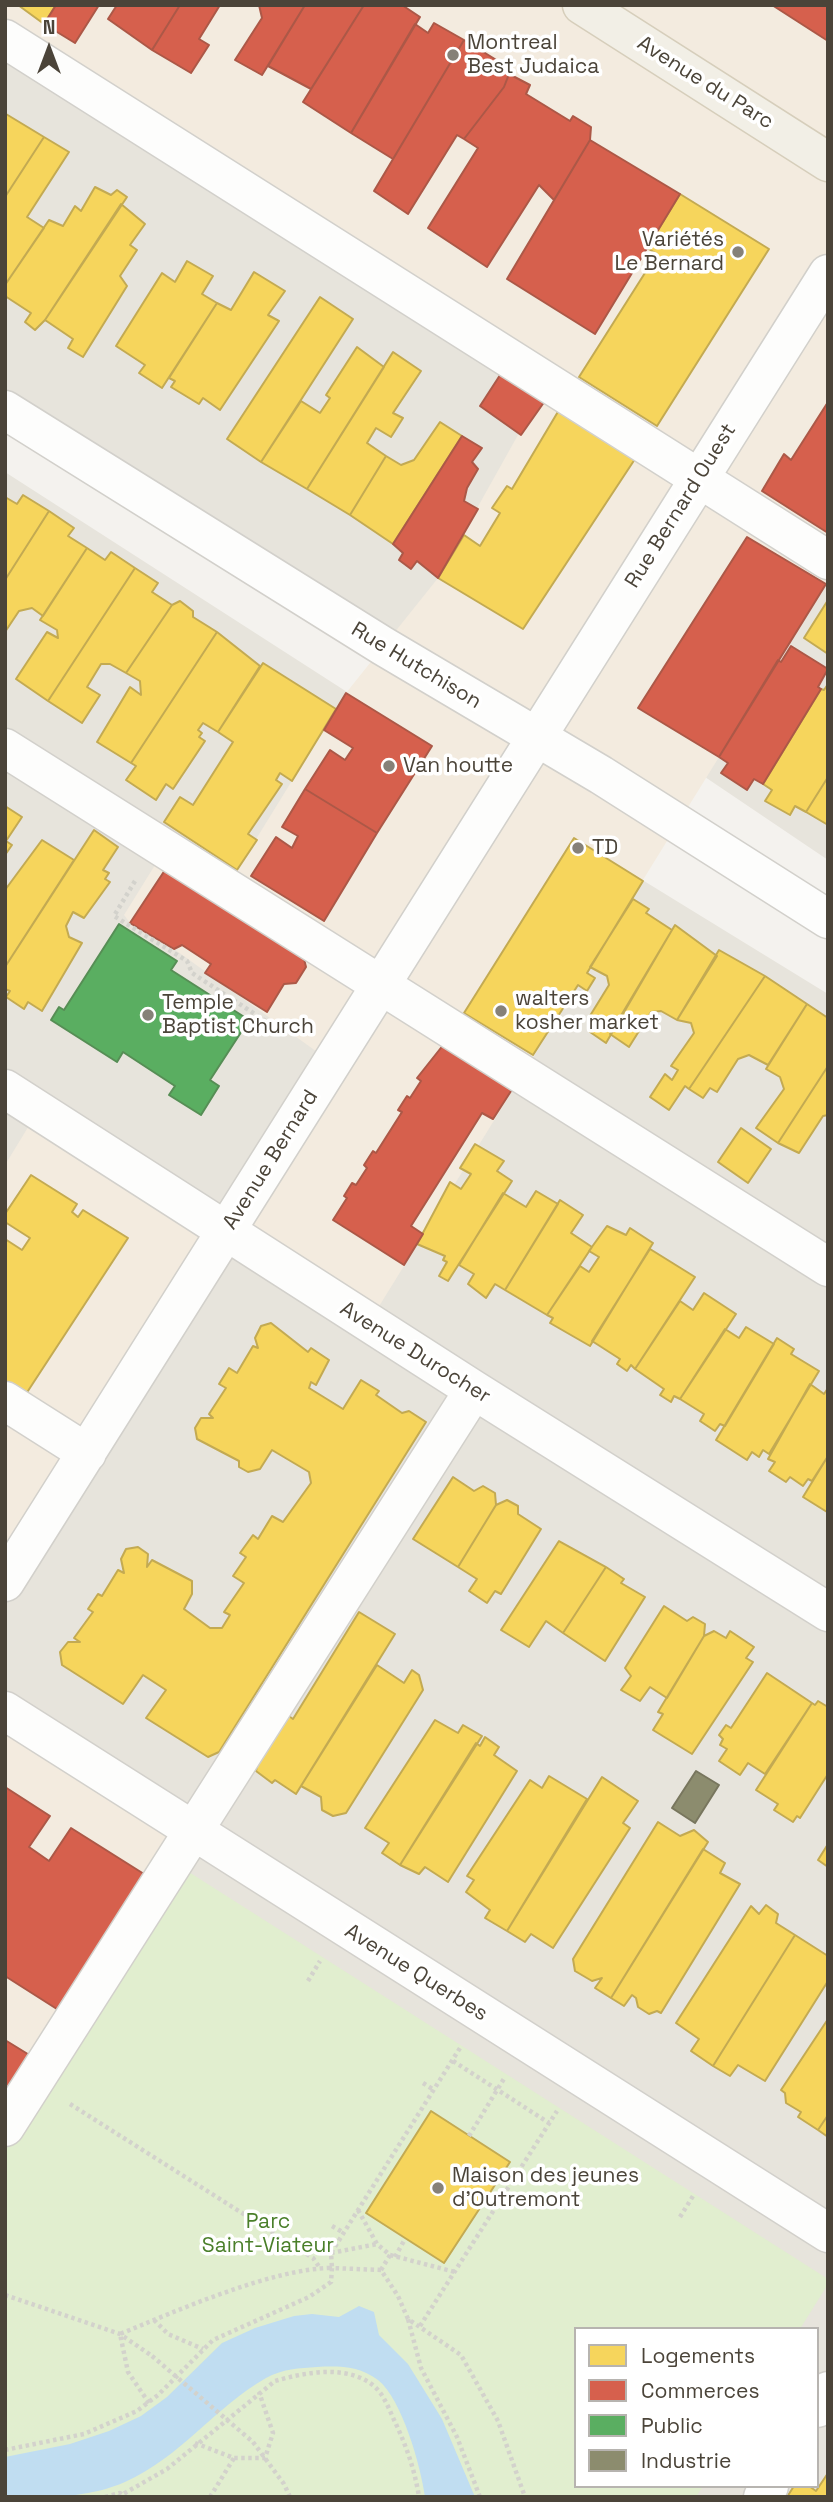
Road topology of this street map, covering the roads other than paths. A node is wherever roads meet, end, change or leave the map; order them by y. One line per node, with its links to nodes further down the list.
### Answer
1 (582, 5): 3 (main road, Avenue du Parc)
2 (5, 39): 6 (street)
3 (828, 162)
4 (828, 274): 6 (street, Rue Bernard Ouest)
5 (5, 410): 8 (street, Rue Hutchison)
6 (698, 480): 7 (street); 8 (street, Rue Bernard Ouest)
7 (828, 560)
8 (535, 738): 10 (street, Rue Hutchison); 11 (street, Avenue Bernard)
9 (5, 748): 11 (street)
10 (828, 919)
11 (381, 984): 13 (street, Avenue Bernard); 14 (street)
12 (5, 1089): 13 (street, Avenue Durocher)
13 (228, 1230): 15 (street, Avenue Durocher); 17 (street, Avenue Bernard)
14 (828, 1266)
15 (474, 1390): 19 (street, Avenue Durocher); 21 (street)
16 (5, 1401): 17 (street)
17 (88, 1453): 18 (street, Avenue Bernard)
18 (5, 1582)
19 (828, 1612)
20 (5, 1711): 21 (street, Avenue Querbes)
21 (192, 1829): 22 (street); 23 (street, Avenue Querbes)
22 (5, 2127)
23 (828, 2233)

